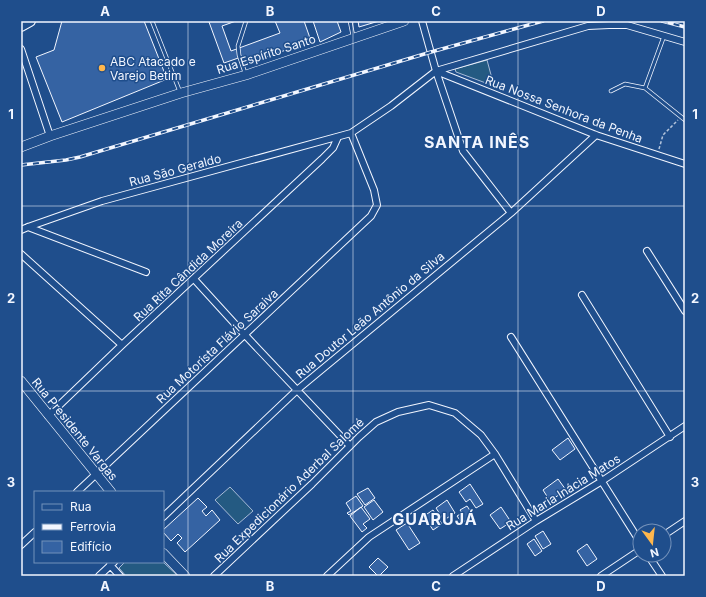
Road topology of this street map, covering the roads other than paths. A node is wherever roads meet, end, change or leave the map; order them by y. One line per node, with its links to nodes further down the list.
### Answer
1 (30, 21): 7 (main road)
2 (152, 21): 16 (lane)
3 (246, 21): 13 (lane)
4 (350, 21): 9 (lane)
5 (404, 21): 9 (street, Rua Espírito Santo)
6 (422, 21): 12 (street)
7 (21, 26)
8 (664, 36): 10 (street); 12 (street); 14 (lane)
9 (354, 38): 13 (street, Rua Espírito Santo)
10 (685, 42)
11 (21, 49): 20 (street)
12 (436, 71): 18 (street, Rua São Geraldo); 19 (street, Rua Nossa Senhora da Penha); 24 (street)
13 (246, 74): 16 (street, Rua Espírito Santo)
14 (645, 88): 15 (lane); 17 (lane)
15 (611, 91)
16 (181, 93): 20 (street, Rua Espírito Santo)
17 (685, 120)
18 (351, 133): 21 (street, Rua São Geraldo); 33 (street, Rua Motorista Flávio Saraiva)
19 (596, 135): 23 (street, Rua Nossa Senhora da Penha); 24 (street, Rua Doutor Leão Antônio da Silva)
20 (50, 136): 22 (street, Rua Espírito Santo)
21 (338, 137): 25 (street, Rua São Geraldo); 30 (street, Rua Rita Cândida Moreira)
22 (21, 147)
23 (685, 164)
24 (511, 213): 37 (street, Rua Doutor Leão Antônio da Silva)
25 (28, 227): 26 (street, Rua São Geraldo); 29 (street)
26 (21, 230)
27 (647, 251): 32 (street)
28 (21, 254): 35 (street)
29 (146, 272)
30 (194, 279): 33 (street); 35 (street, Rua Rita Cândida Moreira)
31 (582, 295): 40 (street)
32 (685, 311)
33 (245, 335): 37 (street); 43 (street, Rua Motorista Flávio Saraiva)
34 (511, 337): 44 (street)
35 (122, 345): 38 (street, Rua Rita Cândida Moreira)
36 (21, 381): 38 (street, Rua Presidente Vargas)
37 (297, 390): 41 (street); 47 (street, Rua Doutor Leão Antônio da Silva)
38 (48, 416): 43 (street, Rua Presidente Vargas)
39 (685, 426): 40 (street, Rua Maria Inácia Matos)
40 (670, 437): 44 (street, Rua Maria Inácia Matos)
41 (350, 446): 42 (street, Rua Expedicionário Aderbal Salomé); 61 (street, Rua Expedicionário Aderbal Salomé)
42 (495, 454): 48 (street, Rua Expedicionário Aderbal Salomé); 62 (street)
43 (96, 474): 45 (street, Rua Motorista Flávio Saraiva); 46 (street, Rua Presidente Vargas)
44 (602, 481): 48 (street, Rua Maria Inácia Matos); 50 (street)
45 (78, 491)
46 (110, 491)
47 (164, 516)
48 (536, 521): 63 (street, Rua Maria Inácia Matos)
49 (685, 521): 51 (street)
50 (632, 529)
51 (672, 529)
52 (34, 533): 53 (street)
53 (21, 545)
54 (164, 554): 60 (street)
55 (632, 555): 64 (street)
56 (653, 563): 65 (street)
57 (112, 564): 58 (street); 59 (street)
58 (99, 576)
59 (120, 576)
60 (185, 576)
61 (214, 576)
62 (327, 576)
63 (453, 576)
64 (601, 576)
65 (662, 576)

